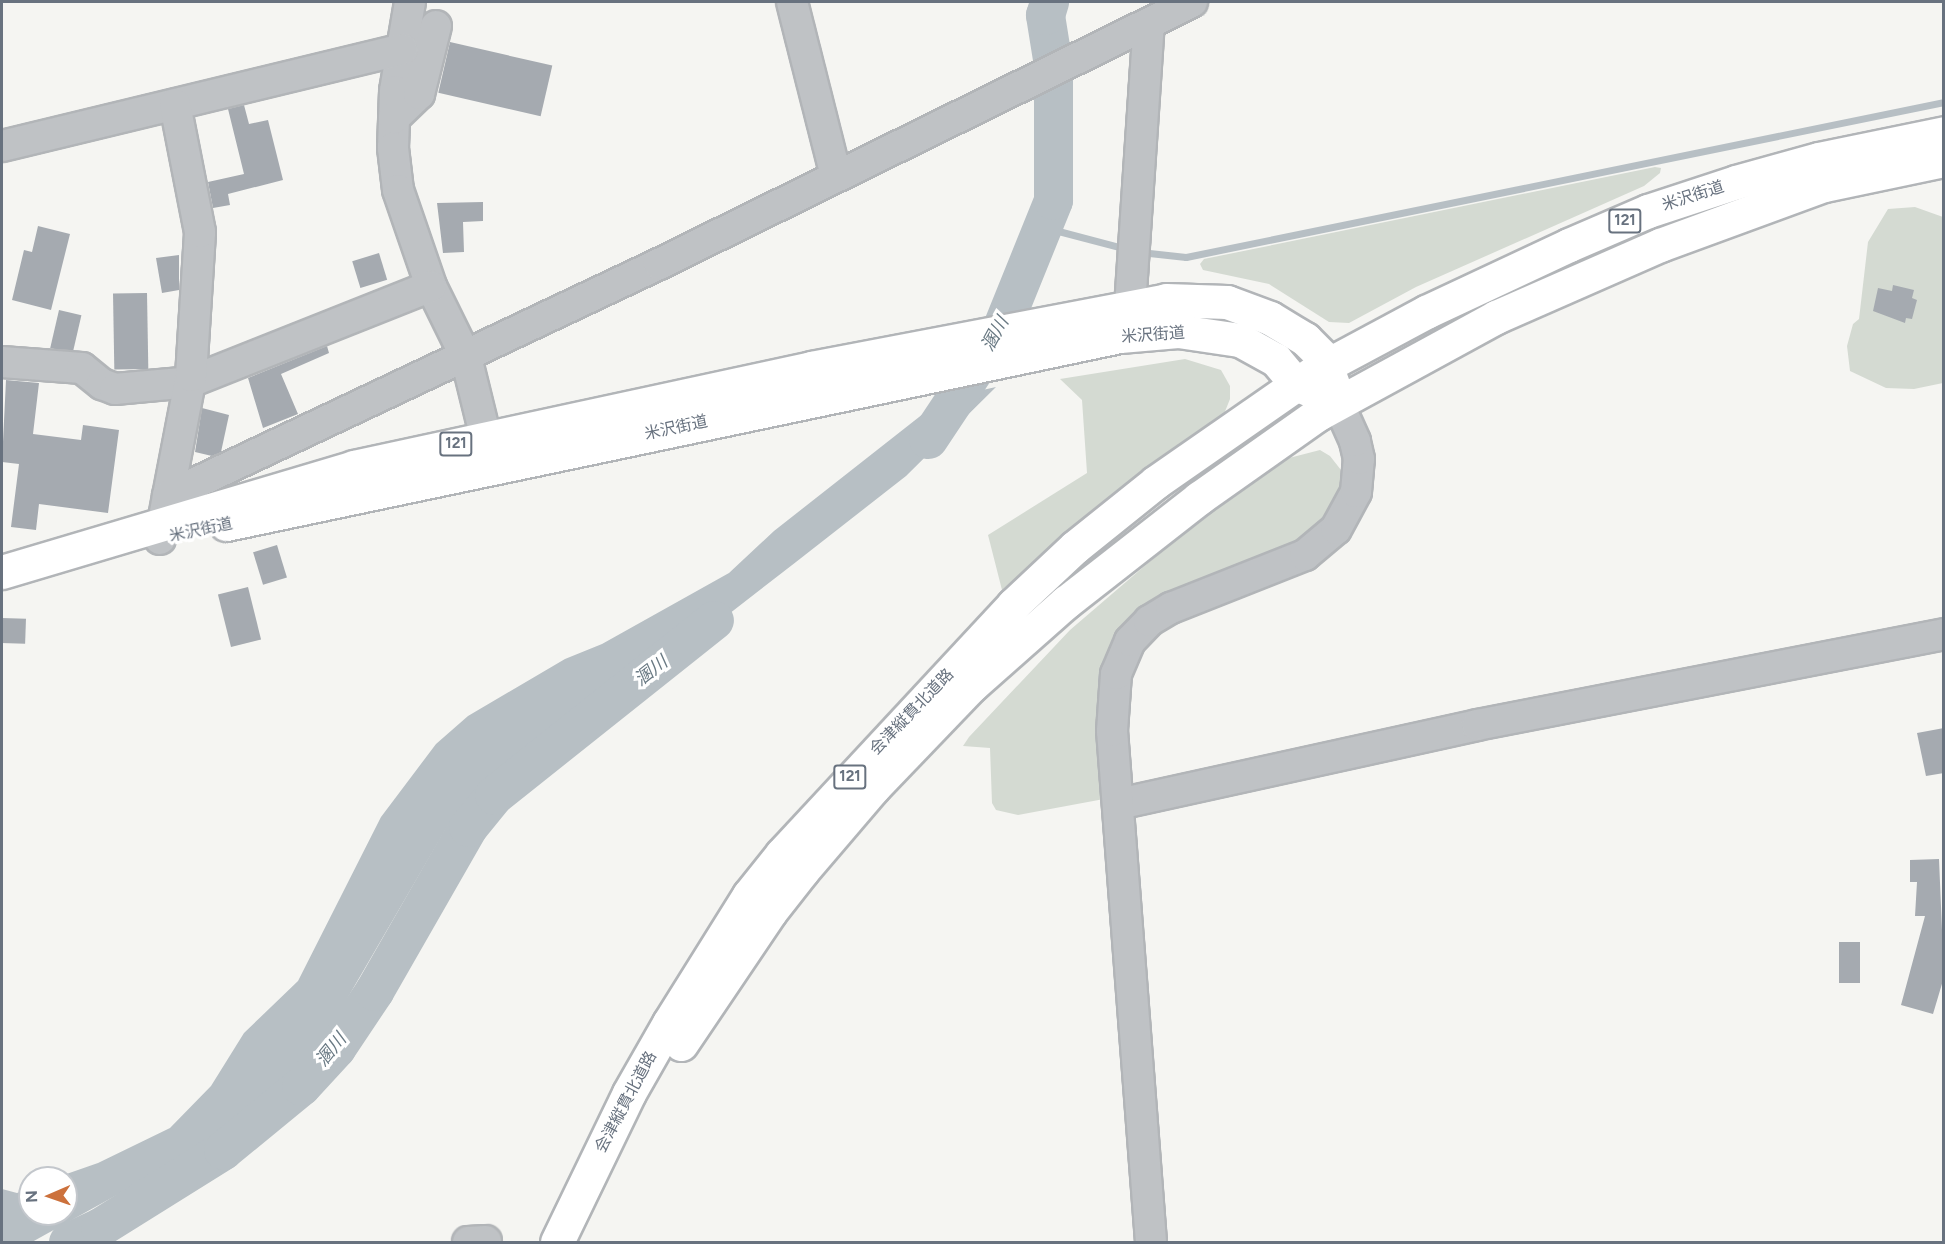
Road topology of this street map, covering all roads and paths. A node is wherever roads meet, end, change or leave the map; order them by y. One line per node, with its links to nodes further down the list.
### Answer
1 (410, 2): 6 (street)
2 (792, 2): 12 (street)
3 (1192, 2): 4 (street)
4 (1149, 24): 12 (street); 14 (street)
5 (436, 26): 8 (street)
6 (402, 48): 7 (street); 8 (street)
7 (175, 104): 10 (street); 18 (street)
8 (394, 118): 13 (street)
9 (1944, 133): 17 (highway, 米沢街道 / 121)
10 (2, 146)
11 (1944, 160): 20 (highway, 米沢街道 / 121)
12 (836, 177): 15 (street)
13 (431, 286): 15 (street); 18 (street)
14 (1123, 318): 17 (highway, 米沢街道 / 121); 19 (highway, 米沢街道 / 121); 21 (highway, 米沢街道 / 121)
15 (466, 357): 21 (street); 22 (street)
16 (2, 362): 18 (street)
17 (1329, 365): 19 (highway, 121); 20 (highway)
18 (190, 382): 22 (street)
19 (1296, 384): 20 (highway, 米沢街道 / 121); 26 (highway, 会津縦貫北道路 / 121)
20 (1337, 401): 25 (street); 27 (highway, 会津縦貫北道路 / 121)
21 (489, 452): 22 (highway, 米沢街道 / 121)
22 (164, 519): 23 (highway, 米沢街道 / 121)
23 (2, 572)
24 (1944, 634): 25 (street)
25 (1119, 804): 28 (street)
26 (557, 1242)
27 (574, 1242)
28 (1151, 1242)

